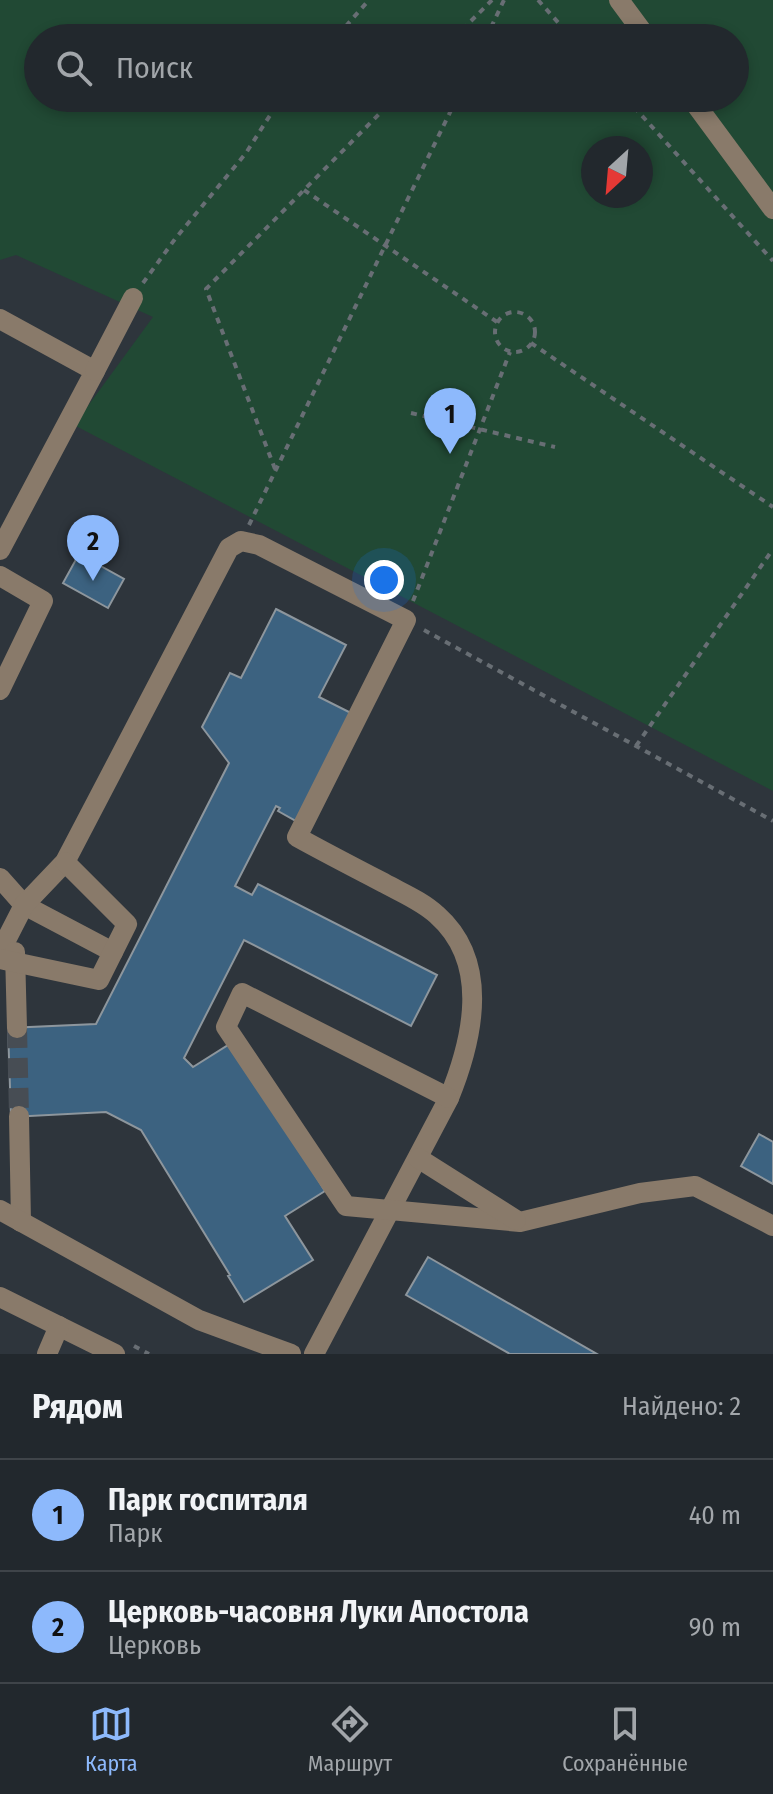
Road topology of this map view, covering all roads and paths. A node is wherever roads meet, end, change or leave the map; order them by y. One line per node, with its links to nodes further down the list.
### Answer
1 (369, 0): 6 (path)
2 (492, 0): 7 (path)
3 (504, 0): 8 (path)
4 (538, 0): 9 (path)
5 (619, 0): 10 (street)
6 (348, 24)
7 (468, 24)
8 (493, 24)
9 (559, 24)
10 (637, 24)
11 (272, 112): 20 (path)
12 (381, 112): 16 (path)
13 (450, 112): 18 (path)
14 (639, 112): 19 (path)
15 (701, 112): 17 (street)
16 (304, 190): 18 (path); 29 (path)
17 (773, 209)
18 (385, 247): 22 (path); 29 (path)
19 (773, 261)
20 (133, 298): 25 (street)
21 (0, 319): 25 (street)
22 (497, 322): 23 (path); 24 (path)
23 (531, 343): 24 (path); 30 (path)
24 (510, 352): 27 (path)
25 (95, 371): 33 (street)
26 (411, 413): 27 (path)
27 (480, 430): 28 (path); 35 (path)
28 (555, 447)
29 (276, 470): 31 (path)
30 (773, 507)
31 (241, 541): 35 (street); 39 (street)
32 (773, 549): 37 (path)
33 (0, 550)
34 (0, 576): 36 (street)
35 (406, 620): 37 (path); 45 (street)
36 (0, 690)
37 (636, 746): 38 (path)
38 (773, 821)
39 (65, 862): 41 (street); 42 (street)
40 (0, 878): 41 (street)
41 (24, 905): 42 (street); 43 (street)
42 (113, 952): 43 (street)
43 (5, 958): 44 (street)
44 (17, 1028)
45 (449, 1098): 47 (street); 48 (street)
46 (19, 1116): 50 (street)
47 (418, 1158): 48 (street); 51 (street)
48 (391, 1208): 51 (street); 58 (street)
49 (0, 1210): 50 (street)
50 (21, 1222): 57 (street)
51 (520, 1222): 52 (street)
52 (773, 1226)
53 (0, 1297): 54 (street)
54 (59, 1326): 55 (street); 56 (street)
55 (47, 1354)
56 (115, 1354)
57 (291, 1354)
58 (314, 1354)

